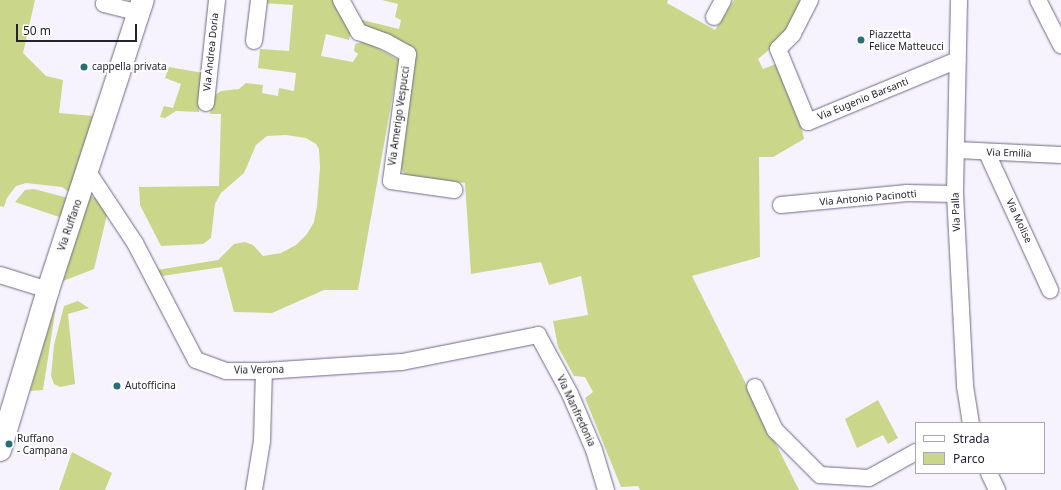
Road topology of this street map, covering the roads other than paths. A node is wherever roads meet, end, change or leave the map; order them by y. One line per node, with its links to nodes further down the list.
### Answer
1 (104, 0): 9 (street)
2 (217, 0): 14 (street, Via Andrea Doria)
3 (259, 0): 11 (street)
4 (341, 0): 19 (street, Via Amerigo Vespucci)
5 (723, 0): 10 (street)
6 (810, 0): 13 (street, Via Eugenio Barsanti)
7 (959, 0): 13 (street, Via Palla)
8 (1038, 0): 12 (street)
9 (141, 7): 18 (street, Via Ruffano)
10 (714, 17)
11 (254, 41)
12 (1061, 45)
13 (958, 60): 15 (street, Via Palla)
14 (206, 103)
15 (956, 150): 16 (street, Via Emilia); 20 (street, Via Palla)
16 (987, 153): 17 (street, Via Emilia); 24 (street, Via Molise)
17 (1061, 155)
18 (88, 172): 23 (street, Via Ruffano); 26 (street, Via Verona)
19 (454, 190)
20 (955, 194): 21 (street, Via Antonio Pacinotti); 29 (street, Via Palla)
21 (781, 205)
22 (0, 275): 23 (street)
23 (48, 290): 28 (street, Via Ruffano)
24 (1050, 290)
25 (538, 334): 26 (street, Via Verona); 34 (street, Via Manfredonia)
26 (264, 371): 33 (street)
27 (756, 387): 31 (street)
28 (6, 401): 30 (street, Via Ruffano)
29 (970, 422)
30 (0, 450)
31 (915, 453)
32 (989, 474): 35 (street)
33 (254, 490)
34 (606, 490)
35 (997, 490)

